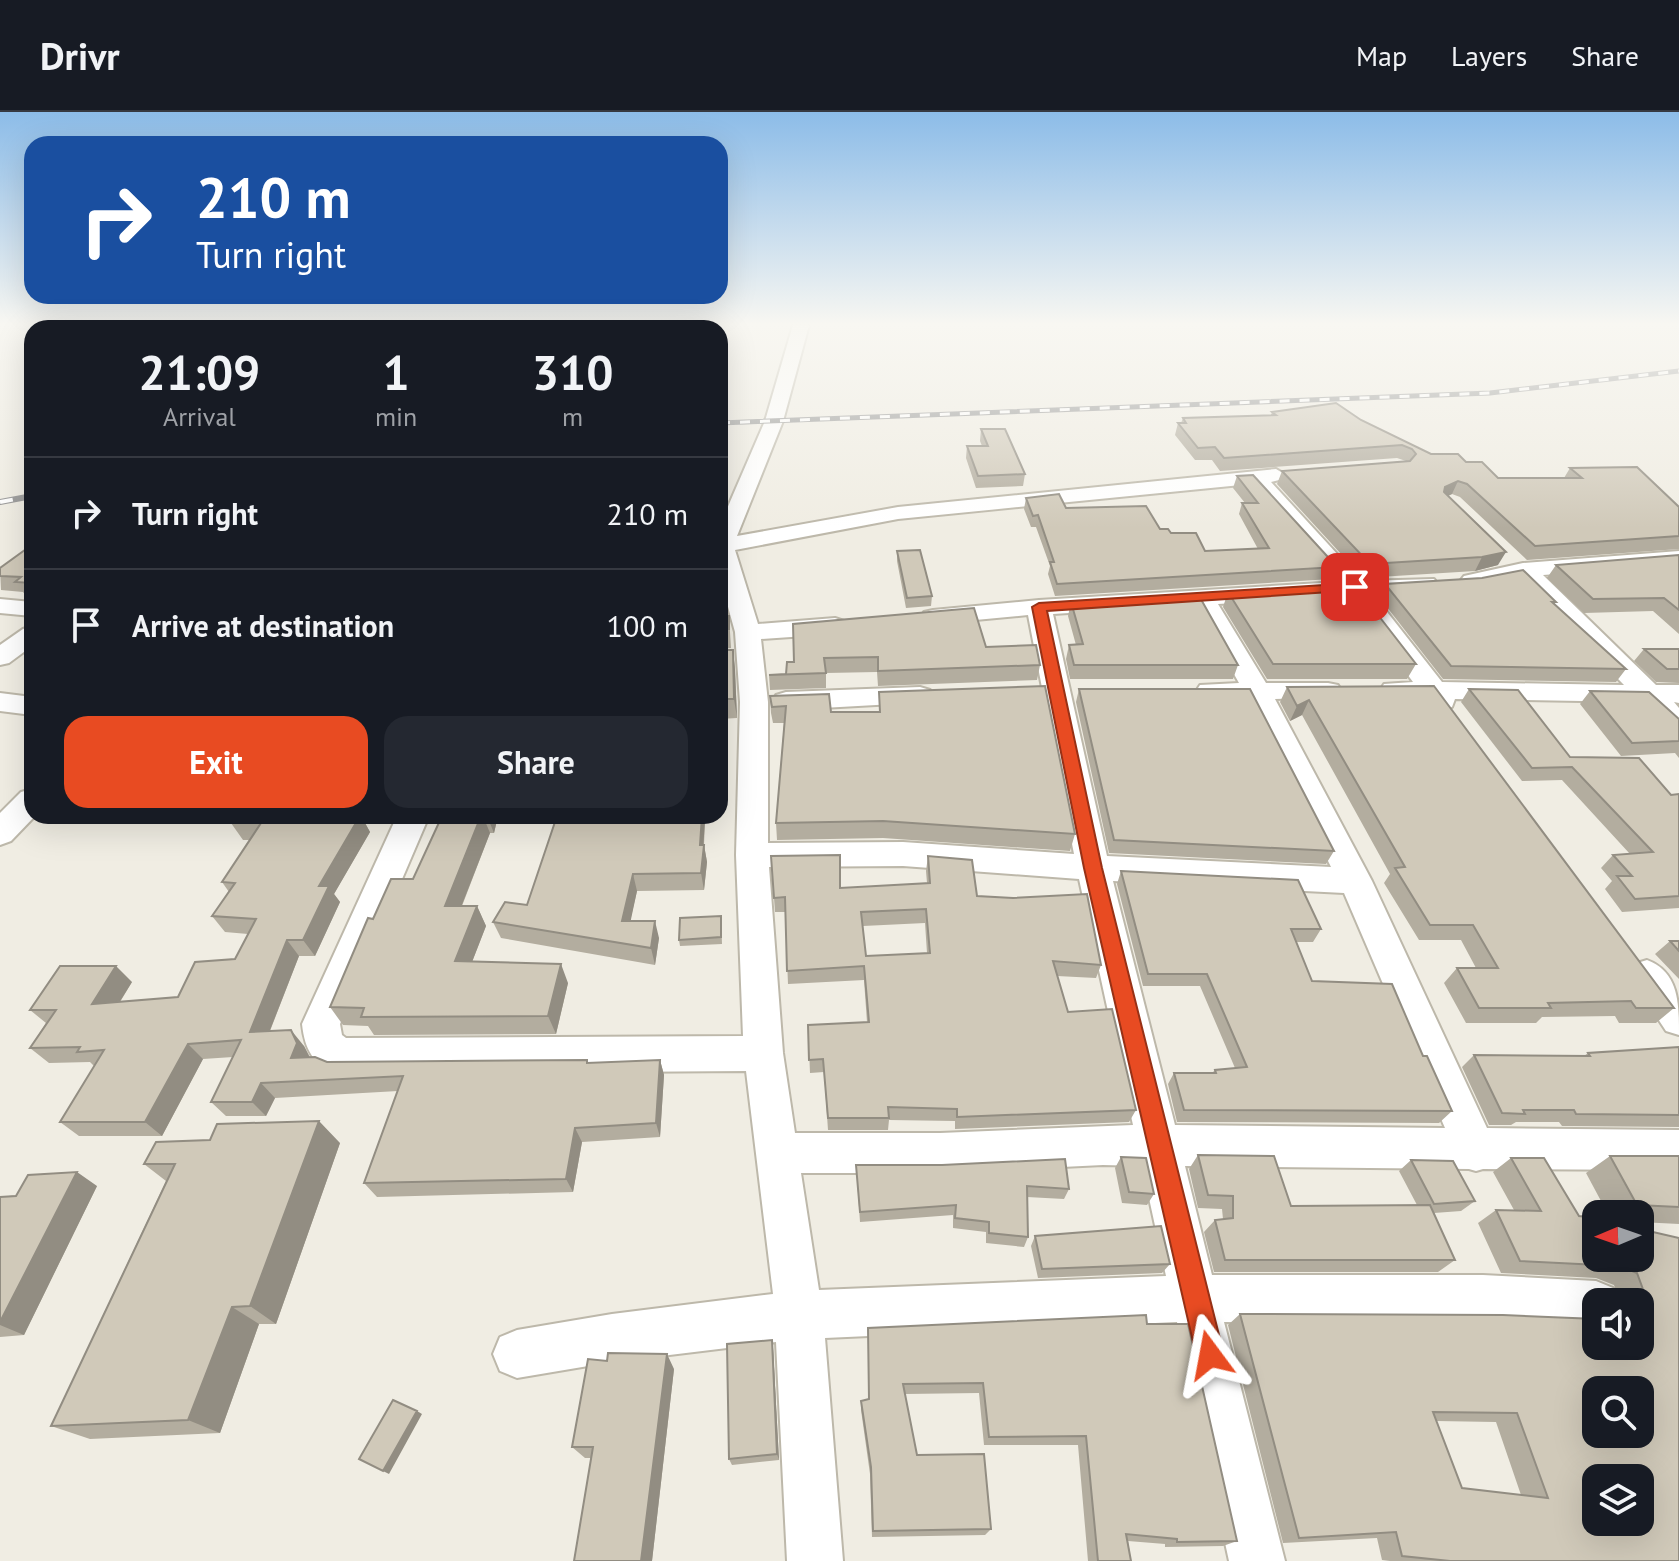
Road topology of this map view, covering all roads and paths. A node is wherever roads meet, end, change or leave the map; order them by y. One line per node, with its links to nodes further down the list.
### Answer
1 (782, 393): 4 (street)
2 (1301, 473): 3 (street)
3 (1255, 476): 5 (street); 9 (street)
4 (728, 529)
5 (728, 545)
6 (1679, 558): 7 (street)
7 (1513, 560): 9 (street); 22 (street)
8 (728, 584): 17 (street)
9 (1355, 587): 10 (street); 19 (street)
10 (1203, 598): 12 (street); 21 (street)
11 (0, 606): 13 (street)
12 (1039, 607): 14 (street); 34 (street)
13 (24, 608)
14 (904, 619)
15 (859, 624): 17 (street)
16 (24, 640): 18 (street)
17 (740, 650): 26 (street)
18 (0, 657)
19 (1433, 690): 21 (street); 22 (street); 29 (street)
20 (1187, 691): 21 (street)
21 (1257, 691): 35 (street)
22 (1648, 693): 23 (street); 28 (street)
23 (1679, 694)
24 (952, 695): 26 (street)
25 (0, 702): 27 (street)
26 (754, 702): 33 (street)
27 (24, 705)
28 (1679, 724)
29 (1460, 725)
30 (24, 808): 32 (street)
31 (409, 824): 38 (street)
32 (0, 833)
33 (752, 855): 34 (street); 38 (street)
34 (1093, 868): 35 (street); 39 (street)
35 (1355, 881): 41 (street)
36 (1627, 948): 37 (street)
37 (1677, 1014)
38 (763, 1053): 42 (street)
39 (1159, 1148): 41 (street); 42 (street); 43 (street)
40 (1679, 1150): 41 (street)
41 (1476, 1151)
42 (777, 1153): 45 (street)
43 (1197, 1298): 44 (street); 45 (street); 48 (street)
44 (1582, 1304)
45 (799, 1315): 46 (street); 47 (street)
46 (517, 1354)
47 (815, 1561)
48 (1257, 1561)

